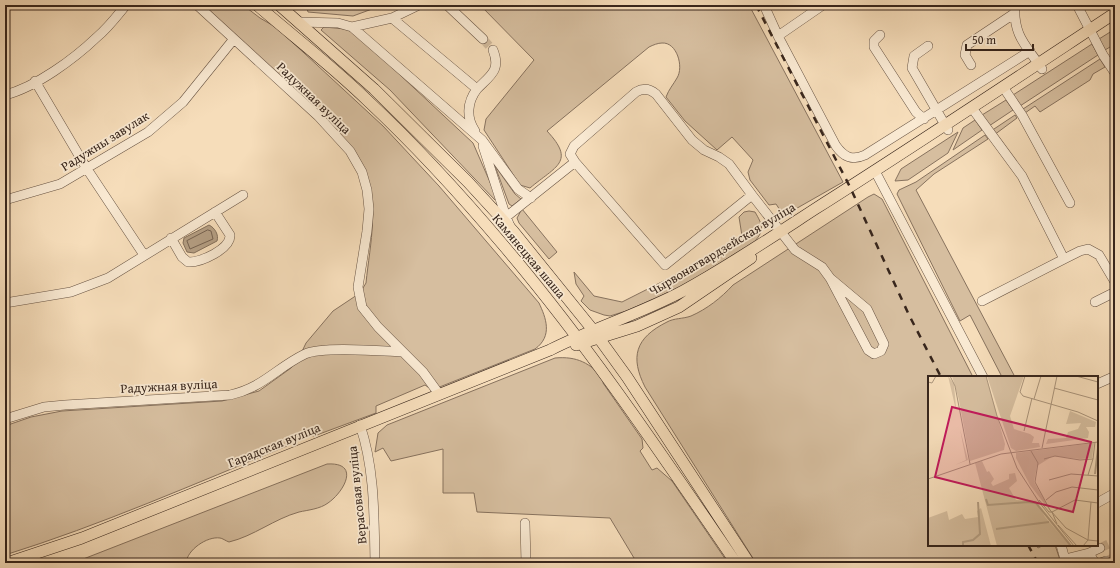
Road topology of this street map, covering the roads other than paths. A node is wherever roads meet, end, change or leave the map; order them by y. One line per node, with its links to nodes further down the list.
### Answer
1 (126, 5): 29 (street)
2 (197, 5): 21 (street, Радужная вуліца)
3 (248, 5): 16 (main road)
4 (257, 5): 16 (main road, Камянецкая шаша)
5 (279, 5): 15 (main road, Камянецкая шаша)
6 (419, 5): 13 (street)
7 (447, 5): 22 (street)
8 (764, 5): 20 (street)
9 (823, 5): 20 (street)
10 (1077, 5): 18 (street)
11 (1015, 9): 25 (street); 26 (street)
12 (1115, 13): 18 (main road, Чырвонагвардзейская вуліца)
13 (392, 18): 17 (street); 30 (street)
14 (1115, 21): 18 (main road, Чырвонагвардзейская вуліца)
15 (299, 22): 17 (street); 48 (main road, Камянецкая шаша)
16 (280, 24): 60 (main road, Камянецкая шаша)
17 (352, 27): 37 (street)
18 (1091, 33): 27 (main road, Чырвонагвардзейская вуліца); 28 (street)
19 (880, 35): 35 (street)
20 (778, 36): 35 (street)
21 (233, 40): 39 (street, Радужны завулак); 61 (street, Радужная вуліца)
22 (483, 40)
23 (928, 46): 34 (street)
24 (493, 50): 30 (street)
25 (1030, 51): 27 (street); 34 (street)
26 (970, 65)
27 (1041, 66): 31 (main road, Чырвонагвардзейская вуліца)
28 (1115, 73)
29 (35, 81): 32 (street); 39 (street)
30 (477, 89): 37 (street)
31 (1005, 90): 33 (main road, Чырвонагвардзейская вуліца); 45 (street)
32 (5, 95)
33 (973, 110): 36 (main road, Чырвонагвардзейская вуліца); 52 (street)
34 (936, 112): 35 (street); 36 (street)
35 (924, 119)
36 (946, 128): 40 (main road, Чырвонагвардзейская вуліца)
37 (482, 140): 43 (street); 47 (street)
38 (575, 162): 42 (street); 42 (street); 43 (street)
39 (87, 169): 44 (street, Радужны завулак); 51 (street)
40 (877, 174): 49 (main road, Чырвонагвардзейская вуліца); 62 (street)
41 (243, 195): 46 (street)
42 (752, 195): 49 (street)
43 (531, 198): 47 (street)
44 (5, 200)
45 (1070, 203)
46 (215, 212): 50 (street); 50 (street)
47 (506, 216): 48 (street)
48 (513, 231): 59 (main road, Камянецкая шаша)
49 (782, 233): 53 (street); 59 (main road, Чырвонагвардзейская вуліца)
50 (170, 238): 51 (street)
51 (144, 255): 58 (street)
52 (1064, 259): 54 (street); 56 (street)
53 (830, 278): 53 (street)
54 (1115, 282)
55 (1115, 292): 57 (street)
56 (982, 301)
57 (1095, 302)
58 (5, 303)
59 (596, 335): 60 (main road, Чырвонагвардзейская вуліца); 79 (main road, Камянецкая шаша)
60 (580, 340): 65 (main road, Гарадская вуліца); 78 (main road, Камянецкая шаша)
61 (403, 352): 65 (street, Радужная вуліца); 66 (street, Радужная вуліца)
62 (982, 376)
63 (1115, 376): 64 (street)
64 (1098, 384)
65 (439, 394): 67 (main road, Гарадская вуліца)
66 (5, 419)
67 (360, 425): 75 (main road, Гарадская вуліца); 76 (street, Верасовая вуліца)
68 (1115, 493): 69 (street)
69 (1098, 502)
70 (525, 523): 77 (street)
71 (1061, 546): 74 (street)
72 (1100, 548): 73 (street)
73 (1089, 553): 74 (street); 80 (street)
74 (1066, 561)
75 (7, 563)
76 (375, 563)
77 (526, 563)
78 (736, 563)
79 (750, 563)
80 (1095, 563)

